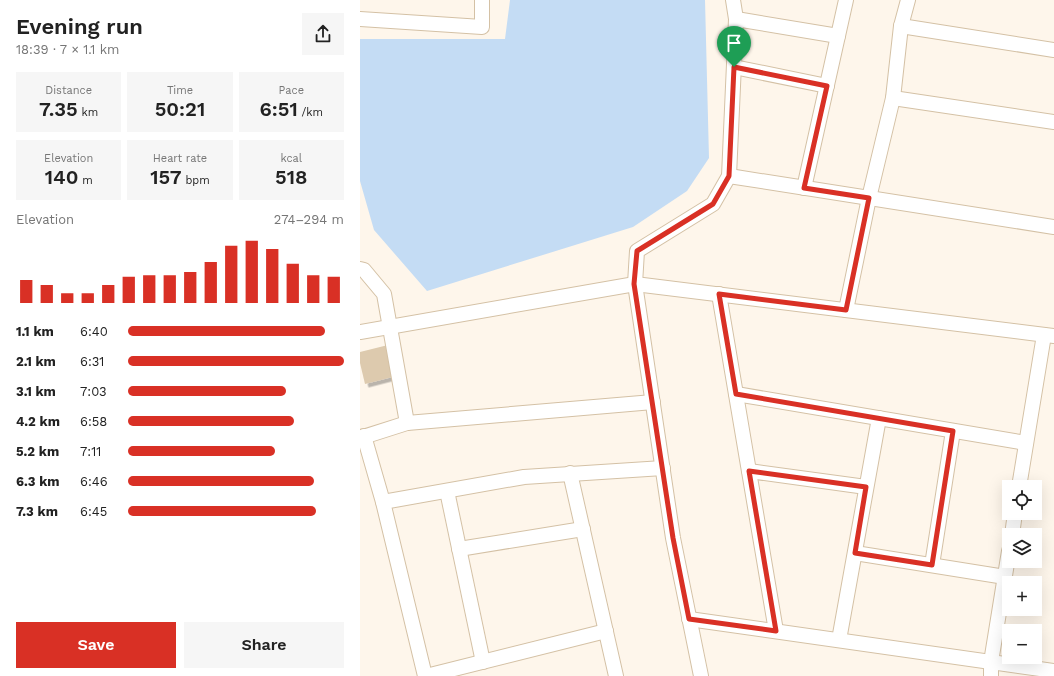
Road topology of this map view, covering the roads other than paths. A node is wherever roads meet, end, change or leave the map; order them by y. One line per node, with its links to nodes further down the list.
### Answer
1 (482, 0): 5 (street)
2 (732, 0): 6 (street)
3 (846, 0): 8 (street)
4 (908, 0): 7 (street)
5 (360, 19)
6 (736, 19): 8 (street); 10 (street)
7 (901, 26): 9 (street); 12 (street)
8 (838, 36): 11 (street)
9 (1054, 50)
10 (734, 67): 11 (street); 14 (street)
11 (827, 86): 15 (street)
12 (893, 98): 13 (street); 16 (street)
13 (1054, 122)
14 (729, 176): 15 (street); 19 (street)
15 (804, 188): 16 (street)
16 (869, 198): 17 (street); 21 (street)
17 (1054, 227)
18 (360, 269): 22 (street)
19 (634, 284): 20 (street); 22 (street); 26 (street)
20 (719, 294): 21 (street); 25 (street)
21 (846, 310): 24 (street)
22 (390, 327): 23 (street); 28 (street)
23 (360, 332)
24 (1049, 336): 31 (street)
25 (736, 394): 27 (street); 33 (street)
26 (653, 402): 28 (street); 32 (street)
27 (879, 418): 29 (street); 36 (street)
28 (407, 423): 30 (street)
29 (953, 431): 31 (street); 42 (street)
30 (362, 437): 38 (street)
31 (1026, 443): 35 (street)
32 (663, 468): 34 (street); 45 (street)
33 (749, 471): 36 (street); 47 (street)
34 (570, 474): 37 (street); 39 (street)
35 (1020, 480)
36 (866, 487): 41 (street)
37 (447, 491): 38 (street); 40 (street)
38 (383, 502): 52 (street)
39 (583, 529): 40 (street); 46 (street)
40 (459, 549): 49 (street)
41 (855, 553): 42 (street); 48 (street)
42 (932, 565): 43 (street)
43 (1002, 577)
44 (1002, 595): 50 (street)
45 (689, 619): 47 (street); 54 (street)
46 (606, 631): 49 (street); 53 (street)
47 (776, 631): 48 (street)
48 (839, 640): 50 (street)
49 (483, 662): 52 (street)
50 (991, 662): 51 (street); 55 (street)
51 (1054, 670)
52 (425, 676)
53 (616, 676)
54 (701, 676)
55 (991, 676)

